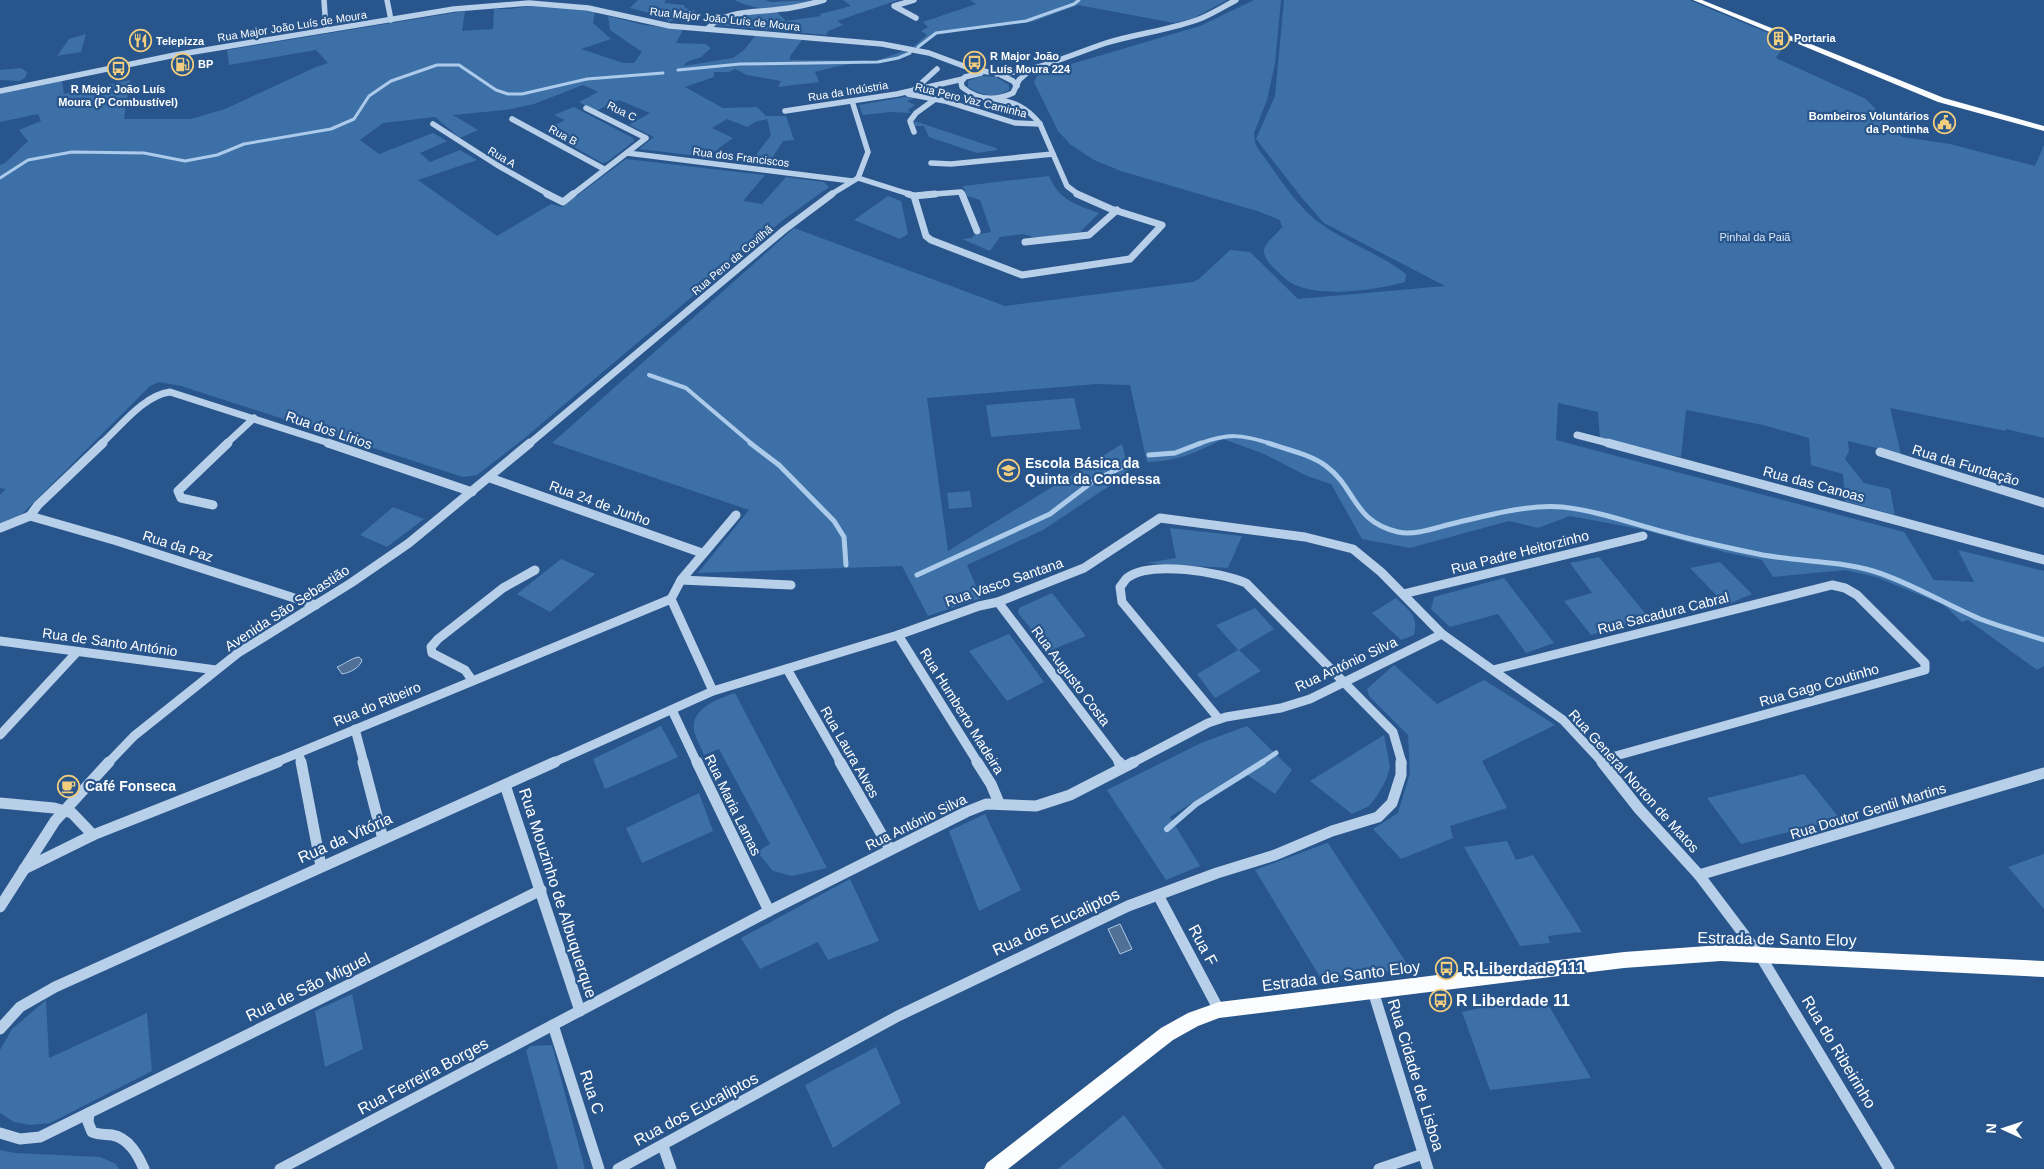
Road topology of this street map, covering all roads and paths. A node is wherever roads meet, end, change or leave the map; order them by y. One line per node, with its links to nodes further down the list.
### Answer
1 (324, 0): 13 (street)
2 (387, 0): 11 (street)
3 (452, 0): 9 (street)
4 (824, 0): 12 (street)
5 (914, 0): 10 (street)
6 (1236, 0): 16 (street)
7 (1696, 0): 35 (main road)
8 (513, 2): 9 (street, Rua Major João Luís de Moura); 12 (street, Rua Major João Luís de Moura)
9 (454, 9): 11 (street, Rua Major João Luís de Moura)
10 (916, 18)
11 (391, 20): 13 (street, Rua Major João Luís de Moura)
12 (706, 29): 14 (street, Rua Major João Luís de Moura)
13 (326, 30): 22 (street, Rua Major João Luís de Moura)
14 (945, 59): 17 (street, Rua Major João Luís de Moura); 19 (street, Rua Major João Luís de Moura)
15 (937, 69): 23 (street)
16 (1031, 70): 18 (street); 20 (street)
17 (988, 72): 18 (street, Rua Major João Luís de Moura); 19 (street, Rua da Indústria)
18 (997, 74): 20 (street)
19 (964, 78): 21 (street, Rua da Indústria); 24 (street)
20 (1017, 87): 26 (street); 29 (street)
21 (928, 88): 23 (street, Rua da Indústria); 24 (street, Rua da Indústria)
22 (0, 91)
23 (913, 91): 25 (street, Rua da Indústria)
24 (966, 91): 26 (street, Rua da Indústria)
25 (898, 94): 27 (street, Rua Pero Vaz Caminha); 28 (street, Rua da Indústria)
26 (992, 99): 29 (street, Rua da Indústria)
27 (934, 100): 34 (street, Rua Pero Vaz Caminha); 36 (street)
28 (852, 101): 31 (street, Rua da Indústria); 42 (street)
29 (1020, 104): 34 (street, Rua Pero Vaz Caminha)
30 (586, 108): 37 (street, Rua C)
31 (785, 111)
32 (512, 119): 41 (street, Rua B)
33 (433, 124): 41 (street, Rua A)
34 (1040, 124): 39 (street, Rua Pero Vaz Caminha)
35 (2044, 129)
36 (914, 132)
37 (646, 138): 38 (street)
38 (627, 153): 41 (street); 42 (street, Rua dos Franciscos)
39 (1053, 154): 40 (street); 44 (street, Rua Pero Vaz Caminha)
40 (931, 163)
41 (604, 169)
42 (855, 179): 43 (street, Rua dos Franciscos); 47 (street, Rua Pero da Covilhã)
43 (914, 196): 44 (street, Rua Pero Vaz Caminha); 45 (street)
44 (1117, 210): 46 (street)
45 (977, 231)
46 (1025, 242)
47 (623, 365): 51 (street, Avenida São Sebastião)
48 (254, 418): 52 (street, Rua dos Lírios); 54 (street); 56 (street, Rua dos Lírios)
49 (1577, 436): 60 (street, Rua das Canoas)
50 (1880, 452): 53 (street, Rua da Fundação)
51 (490, 478): 52 (street, Avenida São Sebastião); 59 (street, Rua 24 de Junho)
52 (472, 492): 68 (street, Avenida São Sebastião)
53 (2044, 503)
54 (213, 506)
55 (736, 515): 59 (street)
56 (30, 516): 57 (street); 68 (street, Rua da Paz)
57 (0, 528)
58 (1644, 536): 65 (street, Rua Padre Heitorzinho)
59 (702, 553): 62 (street)
60 (2044, 560)
61 (535, 570): 76 (street)
62 (681, 580): 63 (street); 66 (street)
63 (791, 585)
64 (1839, 585): 75 (street, Rua Sacadura Cabral); 84 (street, Rua Gago Coutinho)
65 (1403, 594): 67 (street, Rua Vasco Santana); 69 (street, Rua Vasco Santana)
66 (671, 598): 76 (street, Rua do Ribeiro); 78 (street)
67 (998, 602): 70 (street, Rua Vasco Santana); 85 (street, Rua Augusto Costa)
68 (316, 605): 74 (street, Avenida São Sebastião)
69 (1442, 634): 75 (street, Rua General Norton de Matos); 77 (street, Rua António Silva)
70 (898, 635): 73 (street, Rua Vasco Santana); 89 (street, Rua Humberto Madeira)
71 (0, 641): 72 (street, Rua de Santo António)
72 (77, 652): 74 (street, Rua de Santo António); 82 (street)
73 (787, 669): 78 (street, Rua Vasco Santana); 93 (street, Rua Laura Alves)
74 (216, 670): 90 (street, Avenida São Sebastião)
75 (1493, 670): 84 (street, Rua General Norton de Matos)
76 (472, 680): 81 (street, Rua do Ribeiro)
77 (1343, 682): 80 (street, Rua António Silva); 80 (street, Rua dos Eucaliptos); 98 (street, Rua dos Eucaliptos)
78 (714, 691): 79 (street, Rua da Vitória)
79 (672, 710): 87 (street, Rua da Vitória); 100 (street, Rua Maria Lamas)
80 (1219, 719): 85 (street, Rua António Silva)
81 (355, 730): 83 (street, Rua do Ribeiro); 92 (street)
82 (0, 735)
83 (299, 753): 91 (street, Rua do Ribeiro); 94 (street)
84 (1601, 760): 96 (street, Rua General Norton de Matos)
85 (1123, 767): 89 (street, Rua António Silva)
86 (2044, 773): 96 (street, Rua Doutor Gentil Martins)
87 (505, 785): 92 (street, Rua da Vitória); 97 (street, Rua Mouzinho de Albuquerque)
88 (0, 802): 90 (street)
89 (999, 803): 93 (street, Rua António Silva)
90 (63, 810): 91 (street); 95 (street, Avenida São Sebastião)
91 (93, 836): 95 (street, Rua do Ribeiro)
92 (383, 839): 94 (street, Rua da Vitória)
93 (890, 849): 100 (street, Rua António Silva)
94 (321, 866): 107 (street, Rua da Vitória)
95 (24, 869): 99 (street, Avenida São Sebastião)
96 (1699, 876): 101 (street, Rua General Norton de Matos)
97 (541, 890): 105 (street, Rua Mouzinho de Albuquerque); 108 (street, Rua de São Miguel)
98 (1158, 895): 104 (street, Rua F); 110 (street, Rua dos Eucaliptos)
99 (0, 907)
100 (769, 911): 105 (street, Rua António Silva)
101 (1758, 954): 102 (main road, Estrada de Santo Eloy); 103 (main road, Estrada de Santo Eloy); 120 (street, Rua do Ribeirinho)
102 (2044, 969)
103 (1373, 991): 104 (main road, Estrada de Santo Eloy); 111 (street, Rua Cidade de Lisboa)
104 (1219, 1010): 117 (main road, Estrada de Santo Eloy)
105 (580, 1011): 106 (street, Rua Ferreira Borges)
106 (553, 1026): 113 (street, Rua Ferreira Borges); 114 (street, Rua C)
107 (0, 1030)
108 (89, 1113): 109 (street); 112 (street)
109 (0, 1133)
110 (663, 1146): 115 (street, Rua dos Eucaliptos); 116 (street)
111 (1423, 1154): 118 (street); 119 (street, Rua Cidade de Lisboa)
112 (144, 1169)
113 (280, 1169)
114 (599, 1169)
115 (618, 1169)
116 (671, 1169)
117 (993, 1169)
118 (1379, 1169)
119 (1428, 1169)
120 (1889, 1169)

